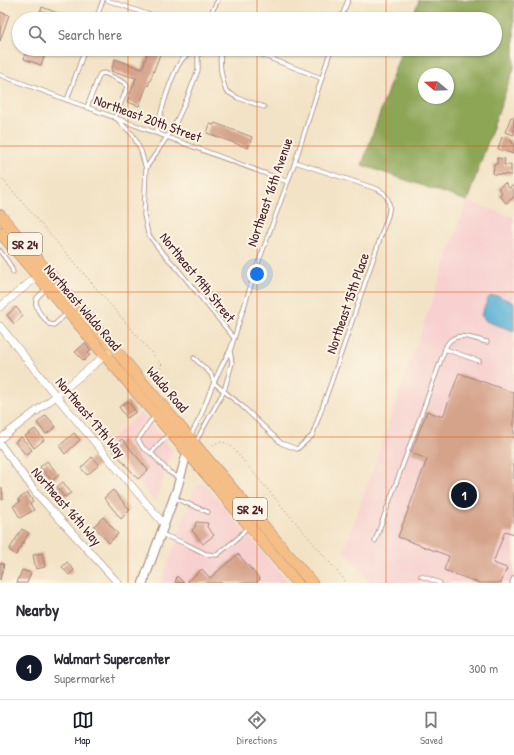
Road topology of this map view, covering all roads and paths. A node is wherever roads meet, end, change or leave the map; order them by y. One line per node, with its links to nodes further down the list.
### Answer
1 (103, 0): 5 (lane)
2 (107, 0): 6 (lane)
3 (218, 0): 7 (lane)
4 (348, 0): 8 (lane)
5 (99, 12)
6 (141, 12)
7 (212, 12)
8 (344, 12)
9 (83, 56): 17 (lane)
10 (186, 56): 21 (lane)
11 (198, 56): 22 (lane)
12 (220, 56): 18 (lane)
13 (264, 56): 16 (lane)
14 (329, 56): 16 (lane, Northeast 16th Avenue)
15 (0, 75): 17 (lane, Northeast 20th Street)
16 (321, 78): 23 (lane, Northeast 16th Avenue)
17 (67, 100): 19 (lane, Northeast 20th Street)
18 (264, 107)
19 (87, 108): 20 (lane, Northeast 20th Street); 20 (lane)
20 (116, 118): 21 (lane, Northeast 20th Street); 24 (lane, Northeast 19th Street)
21 (156, 133): 22 (lane, Northeast 20th Street)
22 (167, 137): 24 (lane); 26 (lane, Northeast 20th Street)
23 (295, 162): 26 (lane, Northeast 16th Avenue); 46 (lane, Northeast 15th Place)
24 (146, 168): 37 (lane, Northeast 19th Street)
25 (0, 176): 49 (path)
26 (288, 182): 37 (lane, Northeast 16th Avenue)
27 (0, 215): 30 (highway, Waldo Road / SR 24)
28 (0, 232): 32 (highway, Northeast Waldo Road / SR 24)
29 (0, 251): 31 (lane)
30 (46, 268): 32 (street); 39 (highway, Waldo Road / SR 24)
31 (13, 272)
32 (37, 276): 33 (highway, Northeast Waldo Road / SR 24); 34 (street)
33 (47, 288): 35 (highway, Northeast Waldo Road / SR 24); 35 (lane)
34 (0, 307)
35 (67, 312): 42 (highway, Northeast Waldo Road / SR 24)
36 (0, 326): 47 (street, Northeast 17th Way)
37 (234, 338): 41 (lane, Northeast 16th Avenue)
38 (487, 342): 40 (lane)
39 (114, 348): 42 (street); 54 (highway, Waldo Road / SR 24)
40 (445, 349): 44 (lane); 63 (lane)
41 (230, 351): 45 (lane); 46 (lane, Northeast 16th Avenue)
42 (105, 355): 47 (street); 48 (highway, Northeast Waldo Road / SR 24)
43 (194, 358): 45 (lane)
44 (479, 361)
45 (214, 383): 46 (lane); 54 (lane)
46 (224, 391): 54 (lane, Northeast 16th Avenue)
47 (56, 396): 52 (street); 60 (street, Northeast 17th Way)
48 (144, 401): 50 (highway, Waldo Road / SR 24)
49 (182, 415)
50 (156, 416): 51 (highway, Waldo Road / SR 24); 56 (lane)
51 (172, 433): 54 (highway, Waldo Road / SR 24); 56 (lane)
52 (0, 439)
53 (0, 444): 66 (street, Northeast 16th Way)
54 (190, 445): 57 (street); 61 (highway, Waldo Road / SR 24); 69 (highway, Waldo Road / SR 24)
55 (206, 447): 70 (path)
56 (151, 453): 57 (lane)
57 (180, 479): 58 (street)
58 (173, 498): 59 (lane); 60 (street)
59 (208, 512)
60 (164, 524): 62 (street)
61 (249, 525): 62 (lane); 68 (highway, Waldo Road / SR 24)
62 (161, 534): 67 (street)
63 (375, 541)
64 (421, 576): 71 (lane)
65 (514, 578): 72 (lane)
66 (118, 583)
67 (143, 583)
68 (297, 583)
69 (312, 583)
70 (347, 583)
71 (440, 583)
72 (512, 583)

